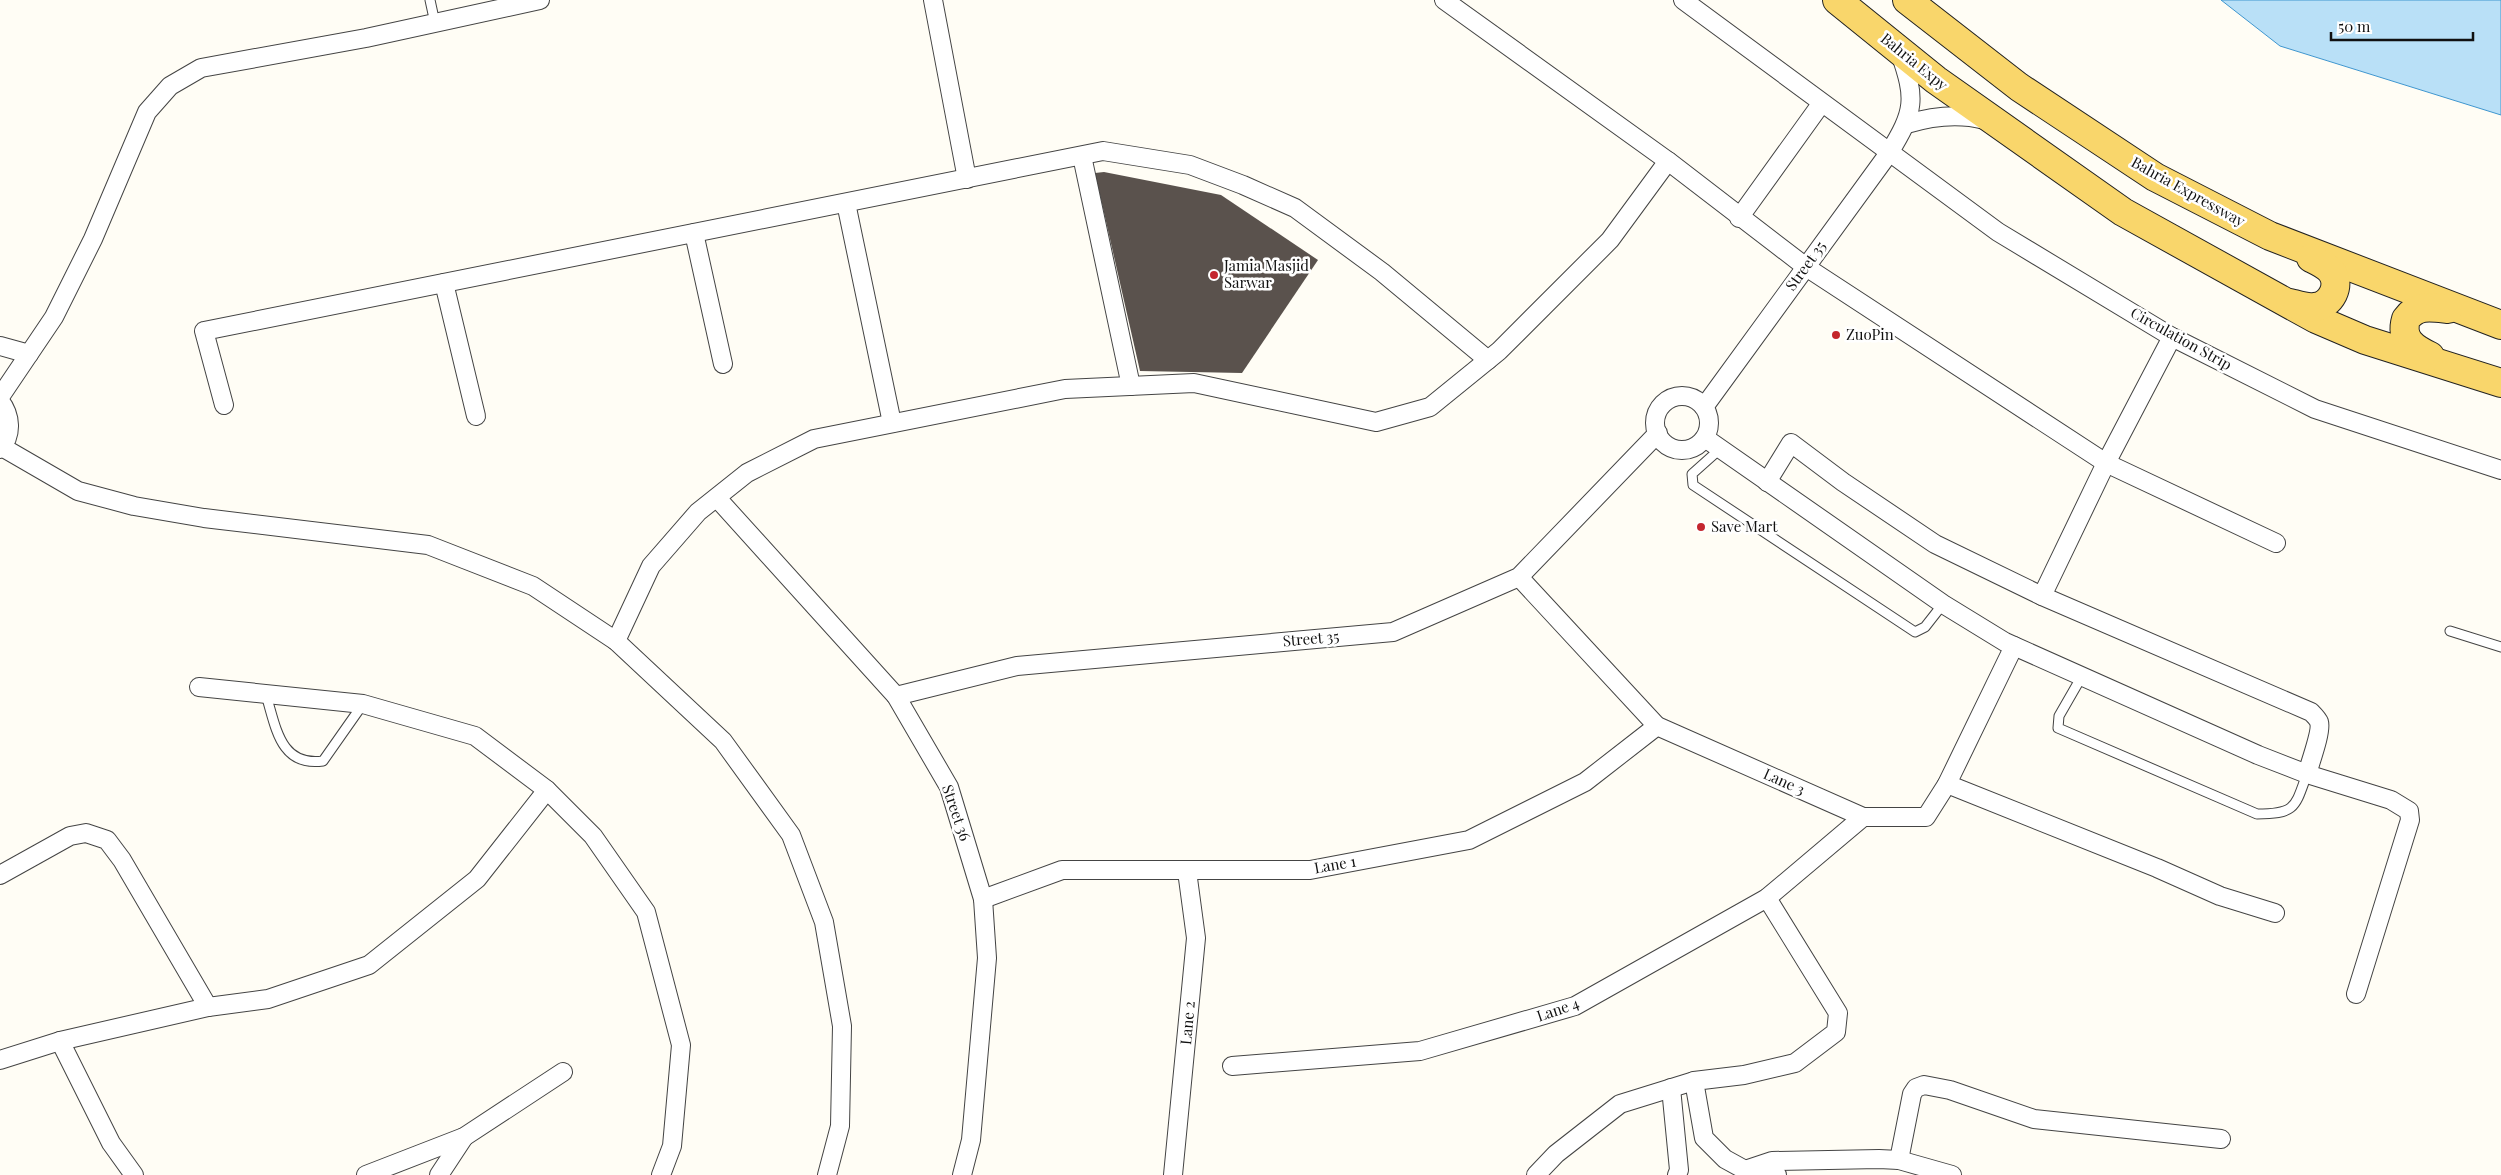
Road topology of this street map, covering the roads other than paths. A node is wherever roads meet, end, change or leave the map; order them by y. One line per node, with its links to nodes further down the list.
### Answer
1 (430, 0): 8 (lane)
2 (540, 0): 8 (street)
3 (933, 0): 16 (street)
4 (1444, 0): 15 (street)
5 (1683, 0): 10 (street, Circulation Strip)
6 (1838, 0): 9 (main road, Bahria Expy)
7 (1907, 0): 20 (main road, Bahria Expressway)
8 (435, 23): 28 (street)
9 (1900, 51): 11 (main road, Bahria Expy); 12 (street)
10 (1821, 104): 13 (street, Circulation Strip); 18 (street)
11 (1993, 122): 12 (street); 23 (main road)
12 (1907, 124): 13 (street, Street 35)
13 (1889, 153): 21 (street, Street 35); 26 (street, Circulation Strip)
14 (1082, 156): 16 (street); 29 (street); 32 (street)
15 (1668, 161): 18 (street); 29 (street)
16 (967, 179): 17 (street)
17 (846, 203): 19 (street); 37 (street)
18 (1739, 218): 21 (street)
19 (694, 233): 22 (street); 30 (street)
20 (2270, 236): 23 (main road); 24 (main road, Bahria Expressway)
21 (1806, 267): 35 (street, Street 35); 42 (street)
22 (444, 283): 34 (street); 36 (street)
23 (2274, 298): 31 (main road)
24 (2464, 312): 25 (main road, Bahria Expressway); 31 (main road)
25 (2501, 325)
26 (2172, 337): 42 (street); 43 (street, Circulation Strip)
27 (0, 346): 28 (street)
28 (29, 354): 33 (street)
29 (1488, 360): 32 (street)
30 (723, 364)
31 (2489, 380)
32 (1131, 386): 37 (street)
33 (0, 399): 40 (street)
34 (224, 405)
35 (1704, 407): 38 (street); 39 (street)
36 (476, 416)
37 (892, 423): 45 (street)
38 (1658, 433): 39 (street); 47 (street, Street 35)
39 (1704, 438): 41 (street)
40 (1, 448): 51 (street)
41 (1720, 449): 44 (street); 49 (lane)
42 (2106, 463): 46 (street); 48 (street)
43 (2501, 470)
44 (1767, 482): 48 (street); 49 (street)
45 (717, 498): 51 (street); 57 (street, Street 36)
46 (2276, 542)
47 (1519, 577): 57 (street, Street 35); 59 (street, Lane 3)
48 (2042, 596): 60 (street)
49 (1943, 604): 52 (street)
50 (2450, 631): 53 (lane)
51 (616, 641): 85 (street)
52 (2014, 646): 54 (street); 61 (street, Lane 3)
53 (2501, 647)
54 (2082, 676): 60 (street); 60 (lane)
55 (200, 686): 56 (street)
56 (266, 695): 58 (street); 58 (lane)
57 (896, 696): 67 (street, Street 36)
58 (364, 704): 62 (street)
59 (1657, 726): 63 (street, Lane 3); 64 (street, Lane 1)
60 (2307, 774): 69 (street)
61 (1947, 784): 63 (street, Lane 3); 68 (street)
62 (547, 790): 70 (street); 84 (street)
63 (1863, 816): 66 (street, Lane 4)
64 (1187, 871): 67 (street, Lane 1); 87 (street, Lane 2)
65 (0, 875): 70 (street)
66 (1767, 898): 73 (street, Lane 4); 75 (street)
67 (983, 899): 86 (street, Street 36)
68 (2275, 913)
69 (2356, 994)
70 (208, 1007): 71 (street)
71 (60, 1041): 72 (street); 81 (street)
72 (0, 1060)
73 (1232, 1066)
74 (563, 1072): 77 (street)
75 (1694, 1081): 76 (street); 80 (street)
76 (1671, 1088): 88 (street); 89 (street)
77 (464, 1137): 82 (street); 83 (street)
78 (2221, 1139): 79 (street)
79 (1899, 1160): 80 (street); 91 (street)
80 (1745, 1170): 90 (street)
81 (134, 1175)
82 (366, 1175)
83 (439, 1175)
84 (661, 1175)
85 (827, 1175)
86 (962, 1175)
87 (1174, 1175)
88 (1536, 1175)
89 (1677, 1175)
90 (1777, 1175)
91 (1952, 1175)

